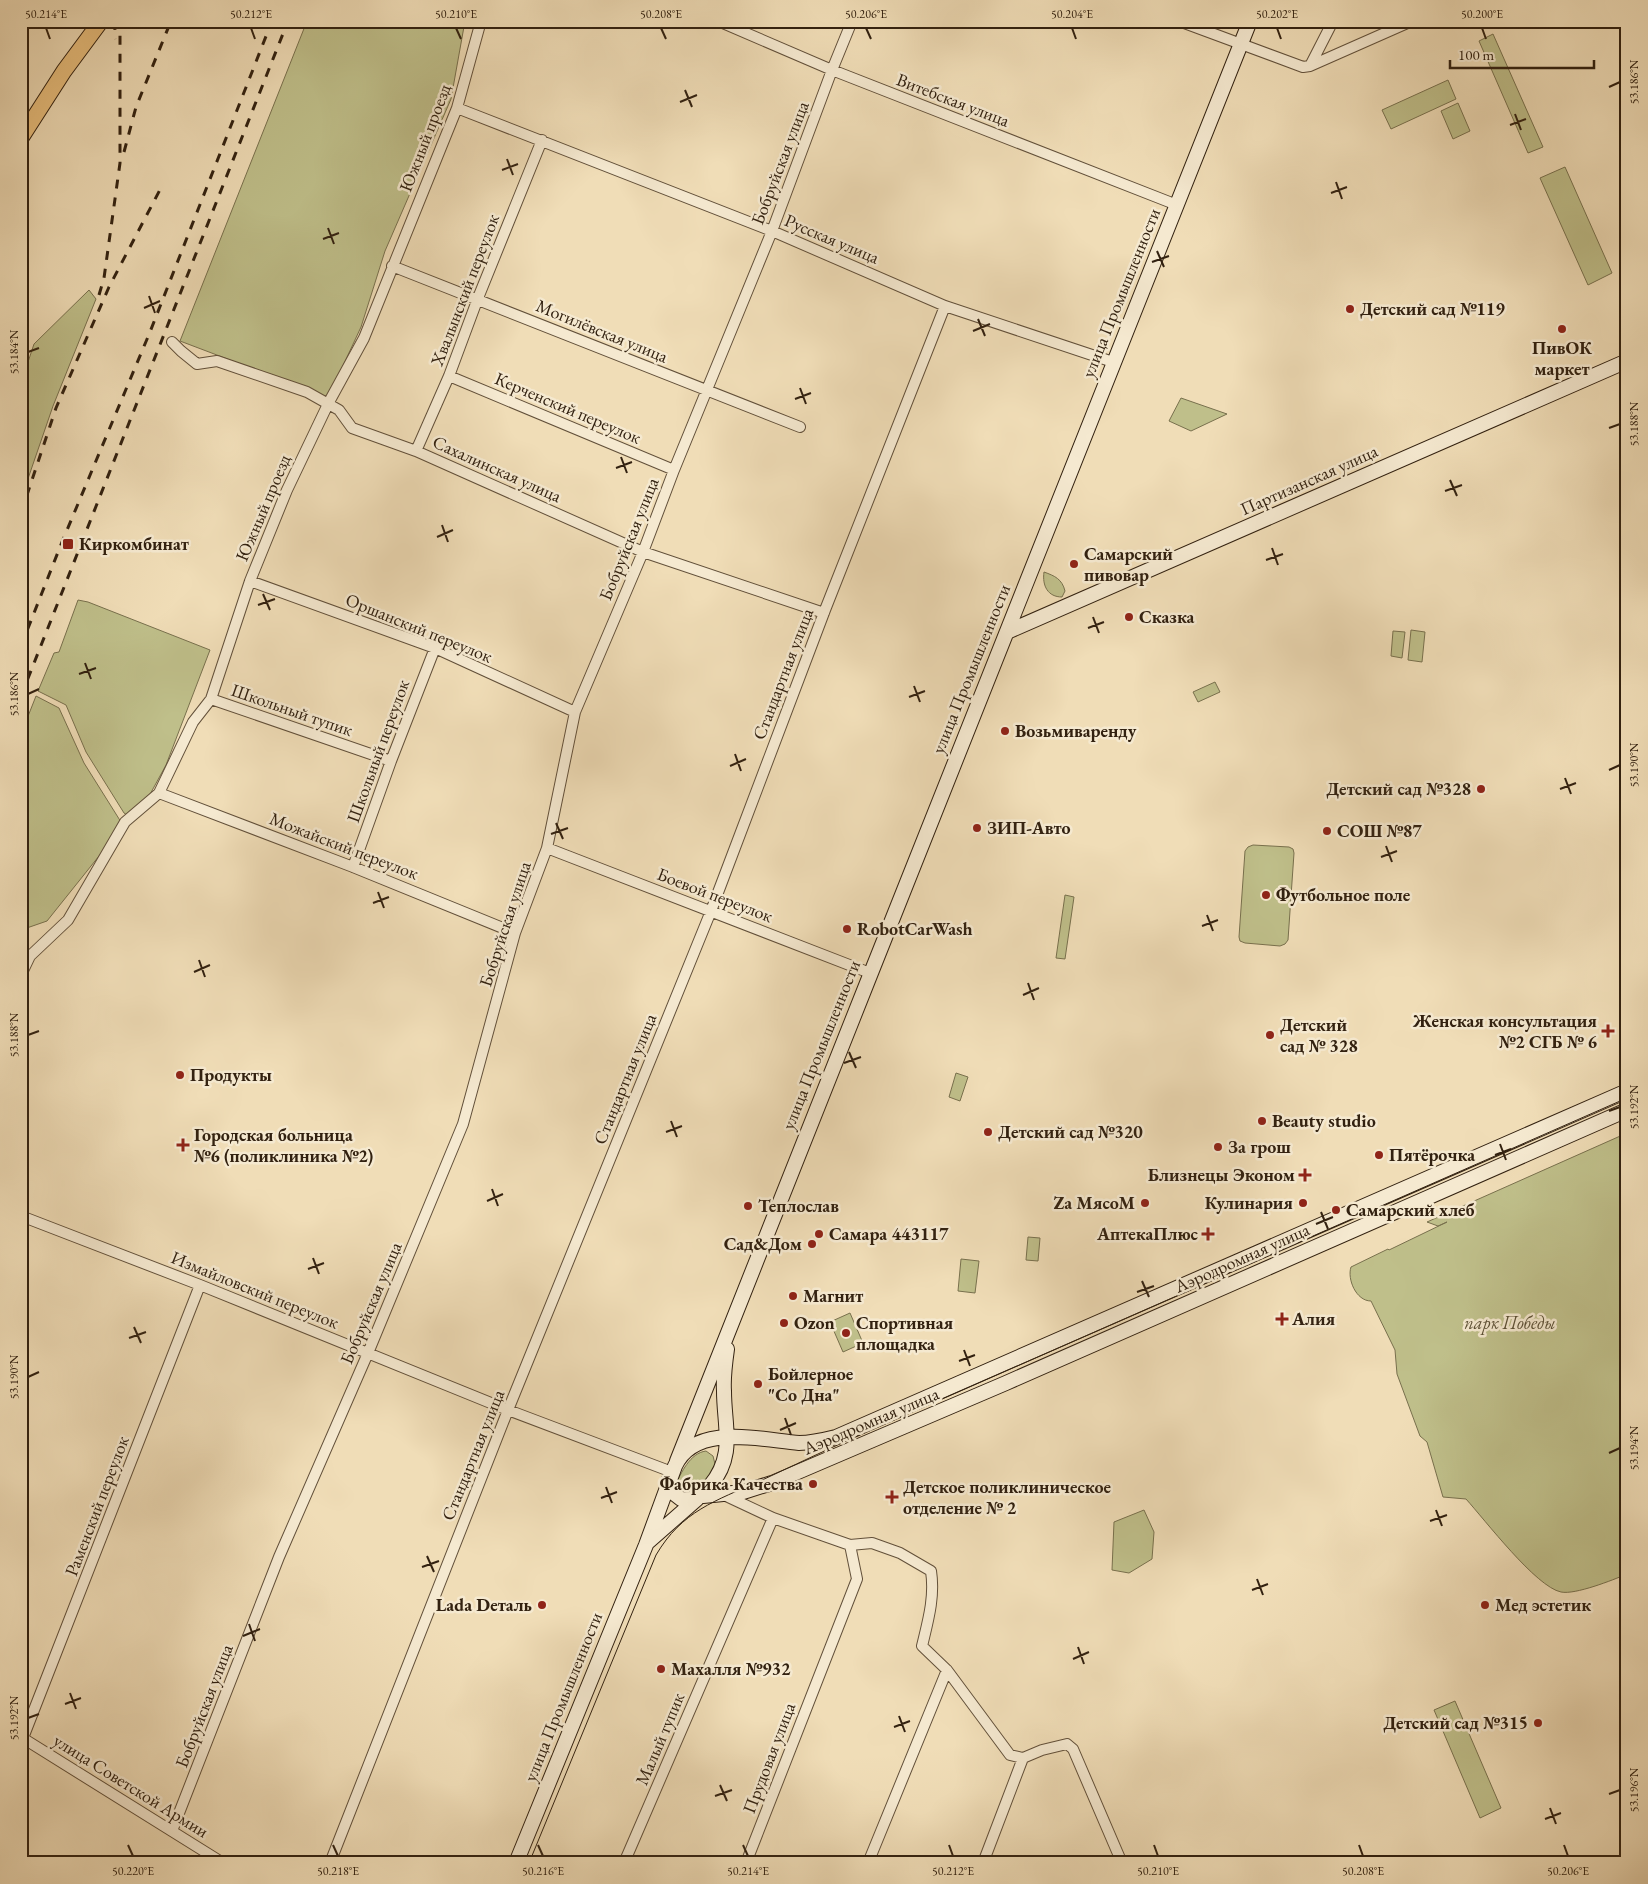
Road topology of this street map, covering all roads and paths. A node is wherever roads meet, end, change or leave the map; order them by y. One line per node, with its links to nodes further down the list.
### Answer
1 (101, 21): 13 (main road)
2 (481, 21): 12 (street, Южный проезд)
3 (718, 21): 11 (street, Витебская улица)
4 (852, 21): 11 (street, Бобруйская улица)
5 (1178, 21): 9 (street)
6 (1250, 21): 9 (main road, улица Промышленности)
7 (1333, 21): 10 (street)
8 (1412, 21): 10 (street)
9 (1241, 45): 10 (street); 15 (main road, улица Промышленности)
10 (1310, 66)
11 (832, 70): 15 (street, Витебская улица); 16 (street, Бобруйская улица)
12 (457, 108): 14 (street, Русская улица); 17 (street, Южный проезд)
13 (21, 138)
14 (542, 140): 16 (street, Русская улица); 18 (street, Хвалынский переулок)
15 (1178, 205): 22 (main road, улица Промышленности)
16 (772, 230): 19 (street, Русская улица); 24 (street, Бобруйская улица)
17 (392, 266): 18 (street, Могилёвская улица); 25 (street, Южный проезд)
18 (478, 298): 23 (street, Хвалынский переулок); 24 (street, Могилёвская улица)
19 (945, 306): 22 (street, Русская улица); 31 (street, Стандартная улица)
20 (172, 342): 25 (street, Сахалинская улица)
21 (1627, 361): 32 (main road, Партизанская улица)
22 (1113, 362): 32 (main road, улица Промышленности)
23 (449, 376): 27 (street, Хвалынский переулок); 28 (street, Керченский переулок)
24 (707, 391): 26 (street, Могилёвская улица); 28 (street, Бобруйская улица)
25 (328, 404): 27 (street, Сахалинская улица); 30 (street, Южный проезд)
26 (800, 426)
27 (416, 451): 29 (street, Сахалинская улица)
28 (674, 470): 29 (street, Бобруйская улица)
29 (644, 552): 31 (street, Сахалинская улица); 35 (street, Бобруйская улица)
30 (250, 581): 33 (street, Оршанский переулок); 34 (street, Южный проезд)
31 (824, 613): 40 (street, Стандартная улица)
32 (1007, 632): 42 (main road, улица Промышленности)
33 (435, 648): 35 (street, Оршанский переулок); 36 (street, Школьный переулок)
34 (210, 699): 36 (street, Школьный тупик); 37 (street, Южный проезд)
35 (575, 712): 38 (street, Бобруйская улица)
36 (391, 761): 39 (street, Школьный переулок)
37 (159, 793): 39 (street, Можайский переулок); 43 (street, Южный проезд)
38 (547, 848): 40 (street, Боевой переулок); 41 (street, Бобруйская улица)
39 (353, 867): 41 (street, Можайский переулок)
40 (711, 911): 42 (street, Боевой переулок); 50 (street, Стандартная улица)
41 (515, 933): 49 (street, Бобруйская улица)
42 (870, 973): 48 (main road, улица Промышленности)
43 (21, 975)
44 (1627, 1091): 51 (main road, Аэродромная улица)
45 (1627, 1110): 55 (main road, Аэродромная улица)
46 (21, 1216): 47 (street, Измайловский переулок)
47 (200, 1285): 49 (street, Измайловский переулок); 61 (street, Раменский переулок)
48 (728, 1332): 51 (main road, улица Промышленности); 54 (main road, улица Промышленности)
49 (368, 1353): 50 (street, Измайловский переулок); 63 (street, Бобруйская улица)
50 (508, 1410): 54 (street, Измайловский переулок); 65 (street, Стандартная улица)
51 (728, 1437): 52 (main road, Аэродромная улица); 53 (main road, улица Промышленности)
52 (688, 1450): 53 (main road); 54 (main road)
53 (722, 1468): 56 (main road)
54 (673, 1472): 56 (main road); 58 (main road, улица Промышленности)
55 (724, 1495): 56 (main road, Аэродромная улица); 57 (street)
56 (700, 1497): 58 (main road, улица Промышленности)
57 (773, 1518): 59 (street); 67 (street, Малый тупик)
58 (646, 1544): 66 (main road, улица Промышленности)
59 (850, 1544): 60 (street); 68 (street, Прудовая улица)
60 (947, 1670): 62 (street); 69 (street)
61 (22, 1738): 63 (street, улица Советской Армии)
62 (1023, 1758): 70 (street); 71 (street)
63 (172, 1831): 64 (street, улица Советской Армии)
64 (223, 1863)
65 (330, 1863)
66 (516, 1863)
67 (624, 1863)
68 (746, 1863)
69 (868, 1863)
70 (983, 1863)
71 (1122, 1863)

